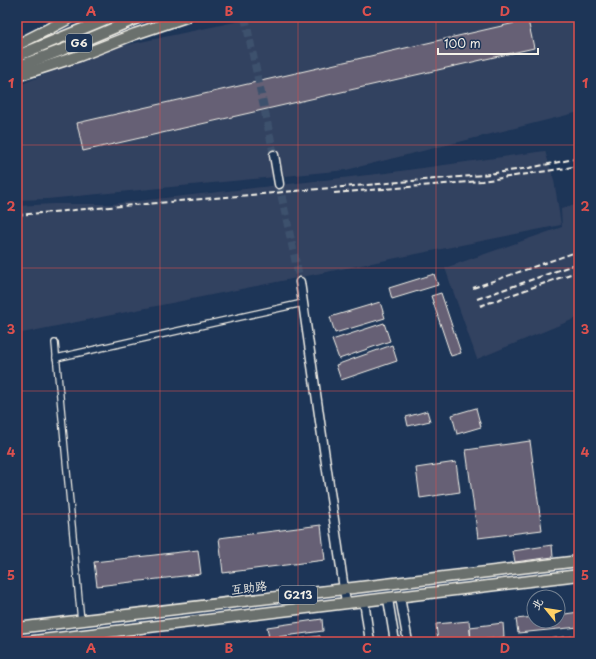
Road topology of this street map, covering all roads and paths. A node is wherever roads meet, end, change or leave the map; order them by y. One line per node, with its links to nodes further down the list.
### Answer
1 (72, 17): 5 (highway)
2 (112, 17): 6 (highway, G6)
3 (140, 17): 7 (highway, G6)
4 (186, 17): 8 (highway)
5 (17, 45)
6 (17, 56)
7 (17, 67)
8 (17, 76)
9 (274, 155): 10 (main road)
10 (279, 184)
11 (300, 282): 12 (main road)
12 (303, 303): 14 (street); 17 (main road)
13 (56, 343): 14 (street)
14 (56, 358): 22 (street)
15 (579, 561): 17 (highway, 互助路 / G213)
16 (579, 575): 18 (highway, G213)
17 (344, 590): 21 (main road); 22 (highway, 互助路 / G213)
18 (400, 597): 19 (highway, G213); 28 (main road)
19 (388, 599): 20 (highway, G213); 27 (main road)
20 (364, 601): 21 (highway, G213); 26 (main road)
21 (346, 603): 25 (highway, G213)
22 (80, 621): 23 (highway, 互助路 / G213)
23 (17, 628)
24 (579, 639): 29 (street)
25 (25, 642)
26 (370, 642)
27 (395, 642)
28 (408, 642)
29 (552, 642)

